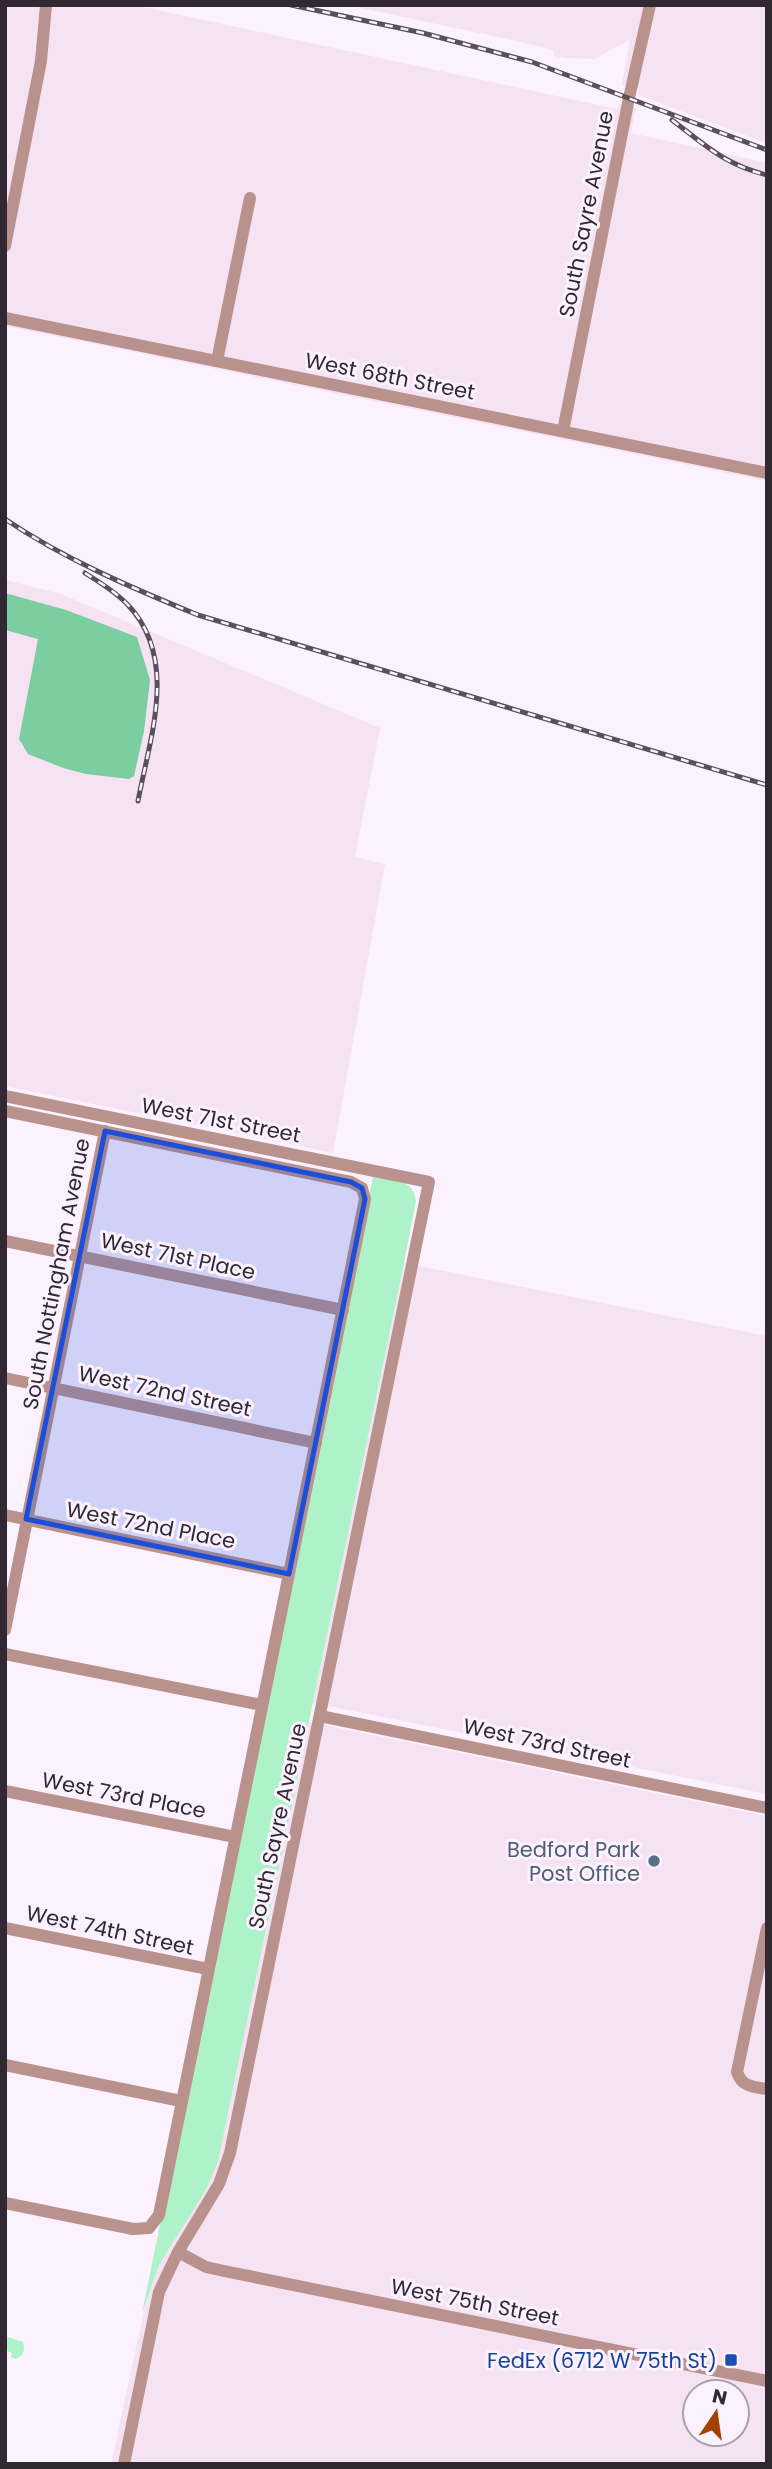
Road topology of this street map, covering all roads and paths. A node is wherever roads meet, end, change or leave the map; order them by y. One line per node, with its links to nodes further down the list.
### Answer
1 (46, 5): 4 (street)
2 (650, 5): 7 (street, South Sayre Avenue)
3 (250, 198): 6 (street)
4 (5, 246)
5 (5, 318): 6 (street, West 68th Street)
6 (217, 361): 7 (street, West 68th Street)
7 (563, 431): 8 (street, West 68th Street)
8 (767, 474)
9 (5, 1096): 12 (street, West 71st Street)
10 (5, 1111): 11 (street, West 71st Street)
11 (105, 1131): 13 (street, West 71st Street); 15 (street, South Nottingham Avenue)
12 (429, 1182): 26 (street, South Sayre Avenue)
13 (362, 1188): 16 (street, South Sayre Avenue)
14 (5, 1241): 15 (street, West 71st Place)
15 (79, 1256): 16 (street, West 71st Place); 18 (street, South Nottingham Avenue)
16 (343, 1310): 19 (street, South Sayre Avenue)
17 (5, 1378): 18 (street, West 72nd Street)
18 (53, 1388): 19 (street, West 72nd Street); 21 (street, South Nottingham Avenue)
19 (316, 1443): 22 (street, South Sayre Avenue)
20 (5, 1515): 21 (street, West 72nd Place)
21 (26, 1520): 22 (street, West 72nd Place); 23 (street, South Nottingham Avenue)
22 (289, 1574): 25 (street, South Sayre Avenue)
23 (5, 1630)
24 (5, 1654): 25 (street)
25 (262, 1705): 29 (street, South Sayre Avenue)
26 (320, 1716): 28 (street, West 73rd Street); 37 (street, South Sayre Avenue)
27 (5, 1791): 29 (street, West 73rd Place)
28 (767, 1808)
29 (235, 1837): 32 (street, South Sayre Avenue)
30 (5, 1928): 32 (street, West 74th Street)
31 (767, 1928): 34 (street)
32 (208, 1969): 35 (street, South Sayre Avenue)
33 (5, 2065): 35 (street)
34 (767, 2089)
35 (181, 2101): 36 (street, South Sayre Avenue)
36 (5, 2203)
37 (178, 2252): 38 (street, West 75th Street); 39 (street, South Sayre Avenue)
38 (767, 2381)
39 (124, 2464)

